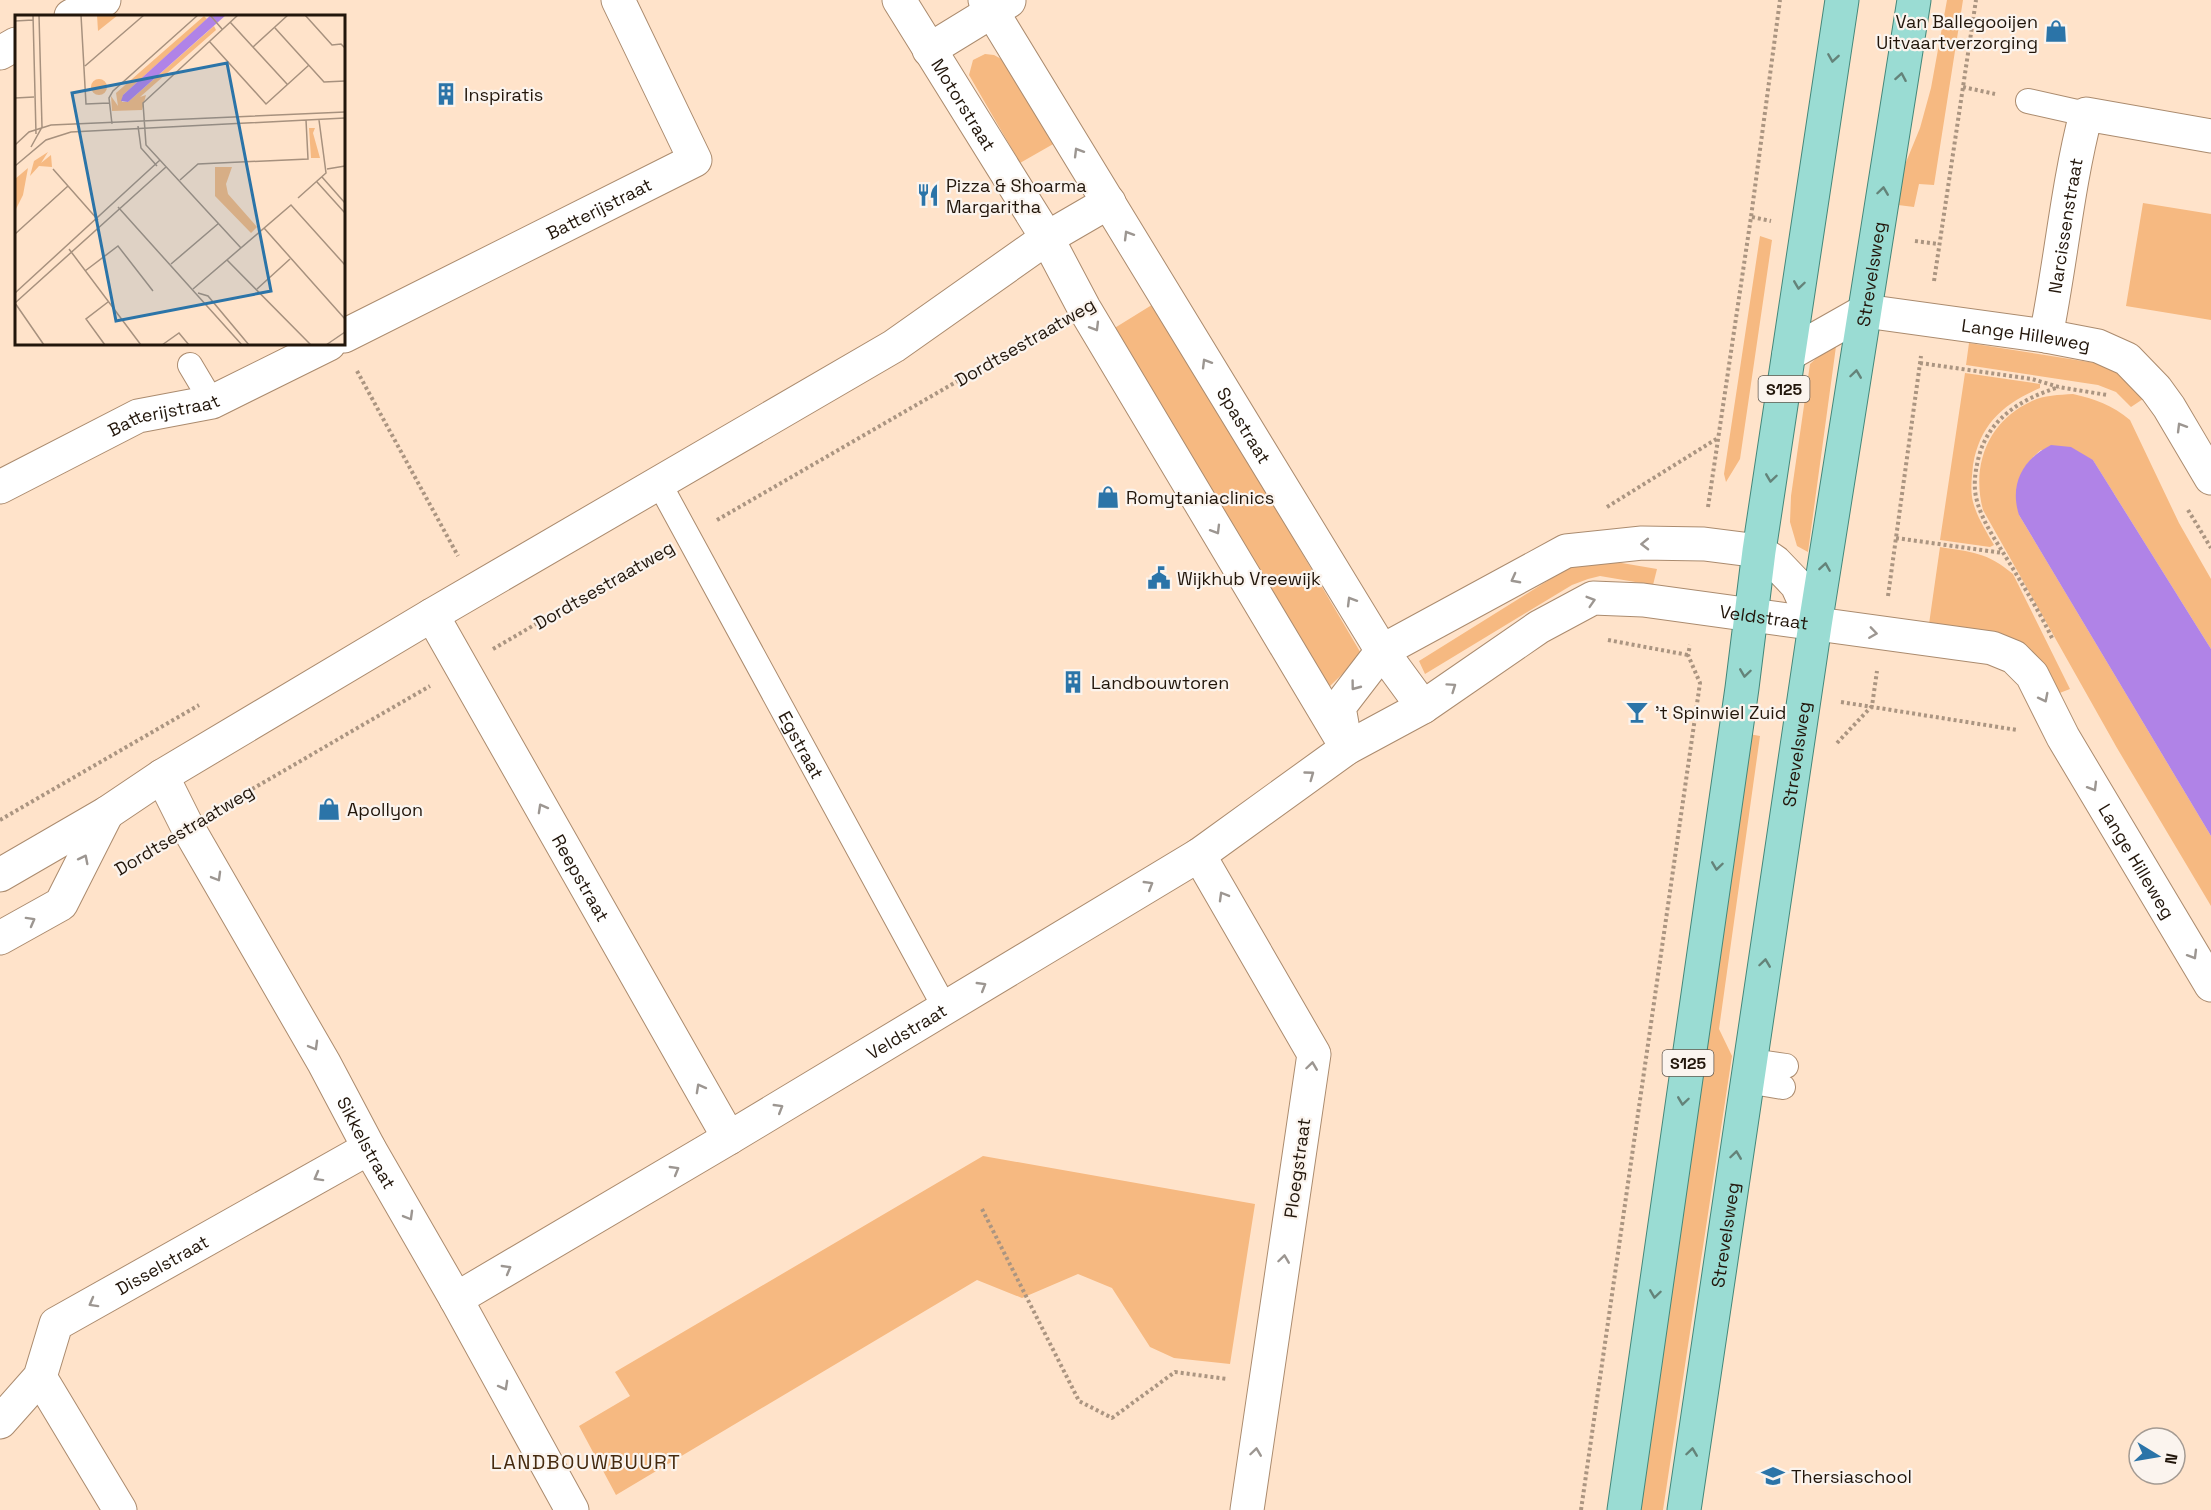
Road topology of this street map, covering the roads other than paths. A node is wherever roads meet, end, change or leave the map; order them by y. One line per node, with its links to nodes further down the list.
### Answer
1 (104, 0): 7 (street)
2 (618, 0): 19 (street, Batterijstraat)
3 (899, 0): 9 (street, Motorstraat)
4 (1842, 0): 20 (main road, S125, one-way to 20)
5 (1914, 0): 16 (main road, Strevelsweg, one-way to 5)
6 (996, 4): 9 (street); 14 (street, one-way to 6)
7 (73, 15)
8 (15, 44): 10 (street)
9 (928, 50): 15 (street, Motorstraat)
10 (0, 52)
11 (2028, 101): 12 (lane)
12 (2086, 114): 13 (street); 17 (street, Narcissenstraat)
13 (2211, 136)
14 (1109, 202): 15 (street, Dordtsestraatweg); 30 (street, Spastraat, one-way to 14)
15 (1047, 238): 24 (street, Dordtsestraatweg); 32 (street, Motorstraat, one-way to 32)
16 (1865, 311): 17 (street, Lange Hilleweg); 20 (street); 29 (main road, Strevelsweg, one-way to 16)
17 (2046, 336): 23 (street, Lange Hilleweg, one-way to 17)
18 (326, 345): 22 (street, Batterijstraat)
19 (348, 350)
20 (1789, 354): 26 (main road, S125, one-way to 26)
21 (190, 365): 22 (lane)
22 (212, 402): 25 (street, Batterijstraat)
23 (2211, 478)
24 (659, 483): 27 (street, Dordtsestraatweg); 39 (lane, Egstraat)
25 (0, 487)
26 (1759, 551): 28 (main road, S125); 29 (street, Veldstraat); 30 (street, one-way to 30)
27 (432, 615): 33 (street, Dordtsestraatweg); 42 (street, Reepstraat, one-way to 27)
28 (1752, 615): 29 (street, Veldstraat); 31 (street, Veldstraat, one-way to 28); 50 (main road, S125, one-way to 50)
29 (1815, 625): 38 (street, Lange Hilleweg, one-way to 38); 40 (main road, Strevelsweg, one-way to 29)
30 (1382, 651): 31 (street, Spastraat); 32 (street, one-way to 32)
31 (1423, 707): 32 (street, Veldstraat)
32 (1347, 748): 35 (street, Veldstraat, one-way to 32)
33 (162, 776): 34 (street, Dordtsestraatweg); 43 (street, Sikkelstraat, one-way to 43)
34 (107, 813): 36 (street, Dordtsestraatweg); 37 (street, Dordtsestraatweg, one-way to 34)
35 (1199, 855): 39 (street, Veldstraat, one-way to 35); 49 (street, Ploegstraat, one-way to 35)
36 (0, 875)
37 (0, 938)
38 (2211, 986)
39 (945, 1008): 42 (street, Veldstraat, one-way to 39)
40 (1749, 1071): 41 (lane); 51 (main road, Strevelsweg, one-way to 40)
41 (1784, 1077)
42 (729, 1138): 44 (street, Veldstraat, one-way to 42)
43 (369, 1148): 44 (street, Sikkelstraat, one-way to 44); 45 (street, Disselstraat, one-way to 45)
44 (456, 1299): 48 (street, Sikkelstraat, one-way to 48)
45 (40, 1377): 46 (street, Disselstraat); 47 (street)
46 (0, 1422)
47 (120, 1510)
48 (573, 1510)
49 (1247, 1510)
50 (1624, 1510)
51 (1683, 1510)

